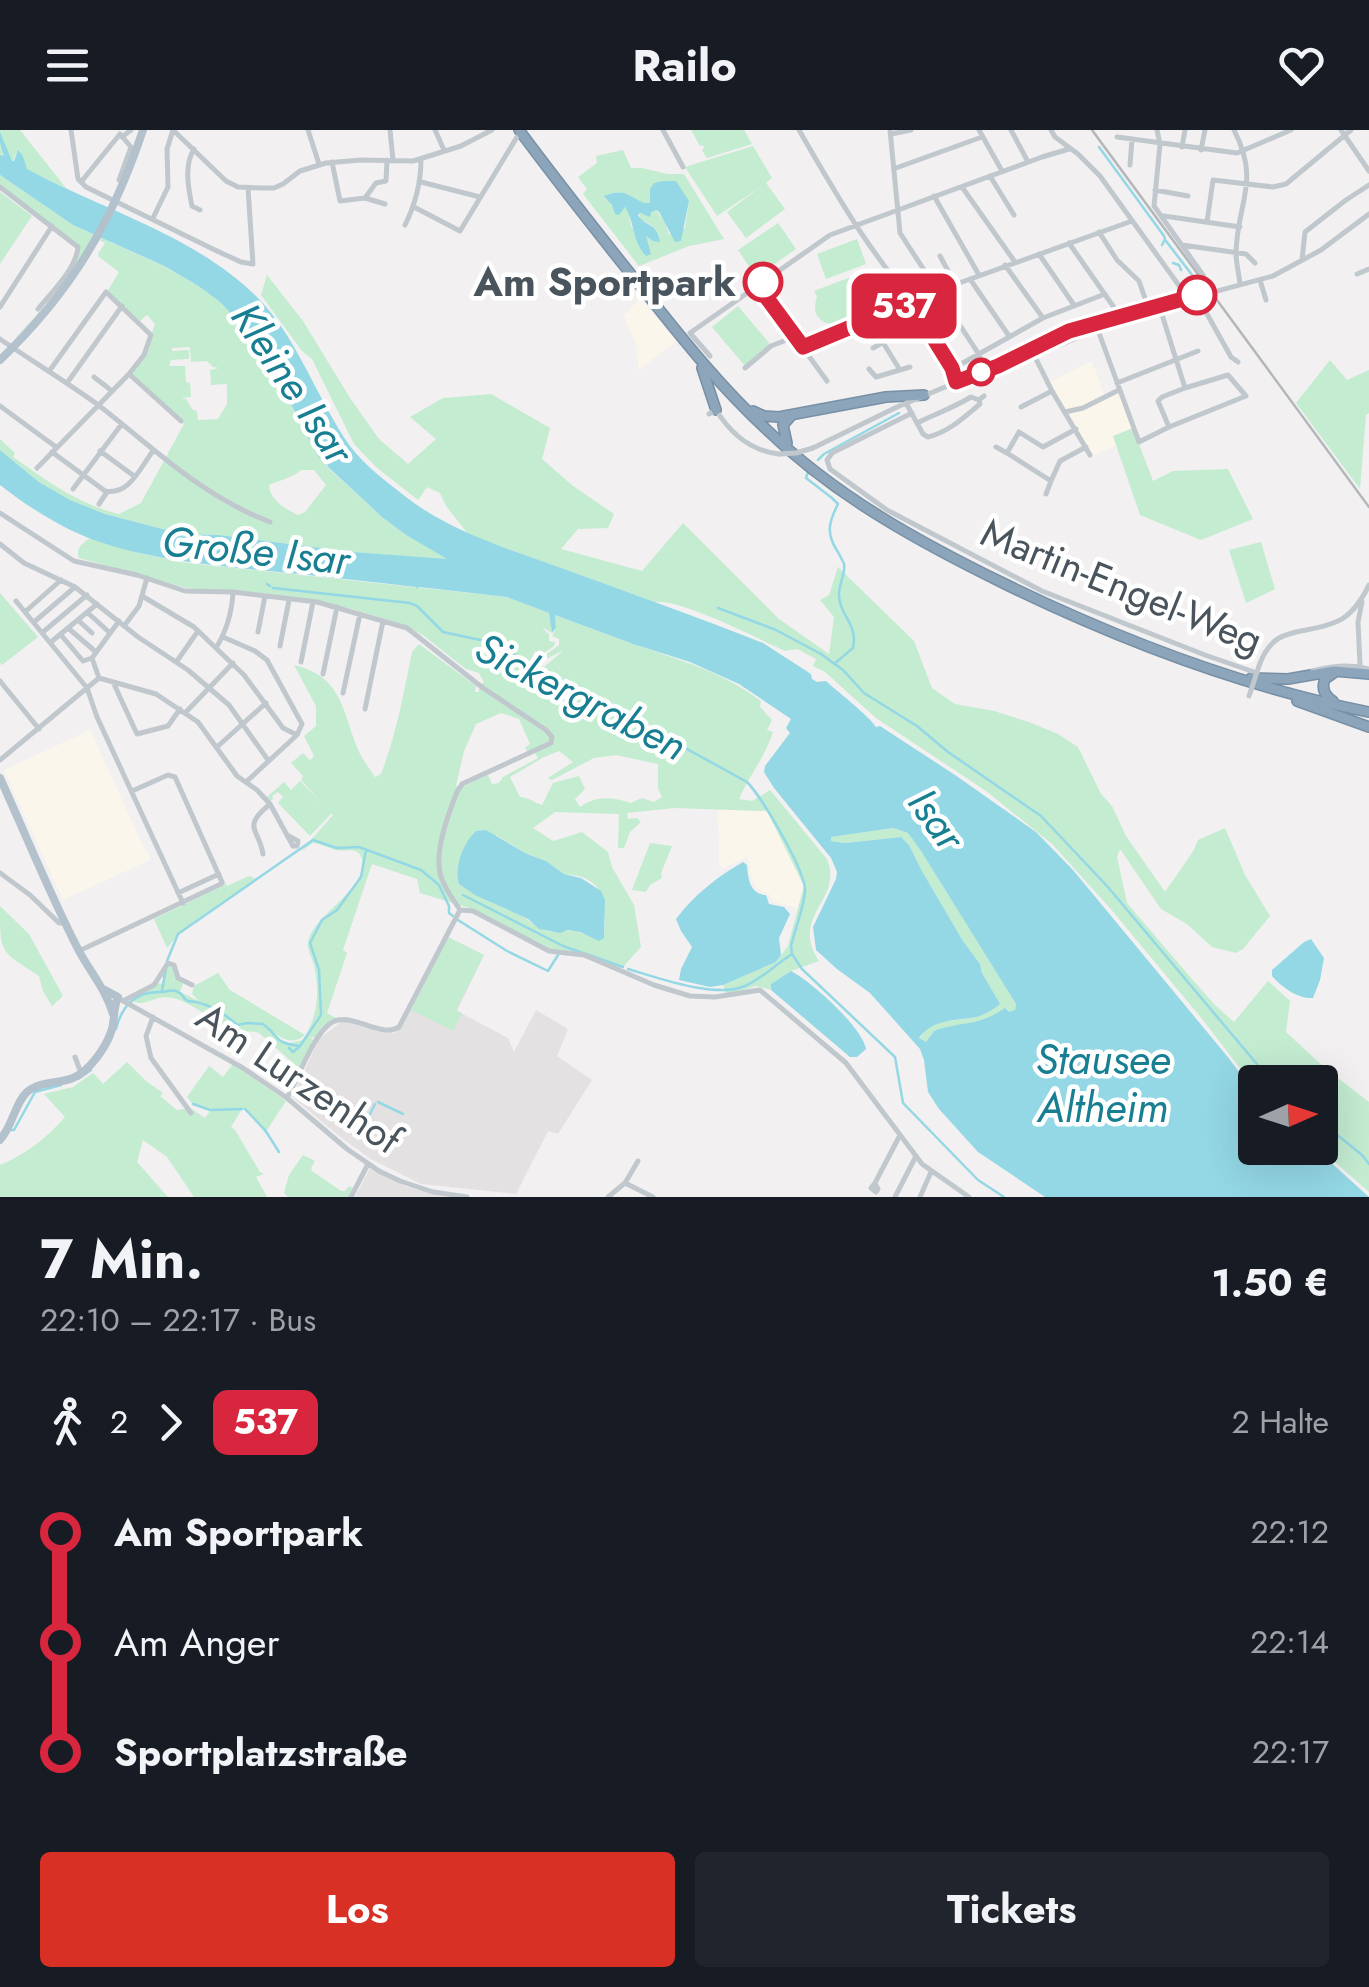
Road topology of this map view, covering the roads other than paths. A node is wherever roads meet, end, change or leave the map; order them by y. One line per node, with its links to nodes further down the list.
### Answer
1 (72, 130): 45 (street)
2 (131, 130): 22 (street)
3 (143, 130): 57 (main road)
4 (173, 130): 28 (street); 65 (street)
5 (308, 130): 37 (street)
6 (390, 130): 34 (street)
7 (435, 130): 32 (street)
8 (492, 130): 32 (street)
9 (663, 130): 39 (street)
10 (798, 130): 69 (street)
11 (910, 130): 20 (street)
12 (1010, 130): 36 (street)
13 (1051, 130): 29 (street)
14 (1157, 130): 26 (street)
15 (1186, 130): 27 (street)
16 (1205, 130): 30 (street)
17 (1234, 130): 31 (street)
18 (1292, 130): 31 (street)
19 (520, 132): 55 (street); 116 (highway); 147 (highway)
20 (891, 132): 40 (street)
21 (1345, 132): 42 (street); 47 (street)
22 (119, 133): 44 (street); 45 (street)
23 (981, 133): 40 (street); 41 (street)
24 (1116, 138): 25 (street)
25 (1132, 140): 26 (street); 38 (street)
26 (1160, 144): 27 (street); 52 (street)
27 (1182, 148): 30 (street)
28 (194, 149): 51 (street); 60 (street)
29 (1069, 149): 36 (street); 66 (street)
30 (1201, 150): 31 (street)
31 (1244, 151): 47 (street)
32 (444, 152): 33 (street)
33 (420, 159): 34 (street); 46 (street)
34 (390, 160): 35 (street); 56 (street)
35 (332, 162): 37 (street); 56 (street)
36 (1028, 162): 41 (street)
37 (318, 164): 51 (street)
38 (1130, 165)
39 (683, 167)
40 (895, 168): 61 (street)
41 (1002, 171): 43 (street)
42 (1369, 172)
43 (990, 176): 49 (street); 63 (street)
44 (119, 180)
45 (81, 182): 57 (street)
46 (421, 182): 55 (street); 59 (street)
47 (1248, 183): 67 (street); 71 (street)
48 (1369, 185): 79 (street)
49 (962, 186): 53 (street); 78 (street)
50 (0, 187): 70 (street)
51 (248, 188): 65 (street)
52 (1155, 190): 54 (street); 64 (street)
53 (934, 196): 61 (street); 84 (street)
54 (1188, 196)
55 (480, 197): 59 (street)
56 (366, 198): 58 (street)
57 (116, 202): 65 (street); 111 (main road)
58 (386, 204)
59 (414, 208): 68 (street)
60 (200, 210)
61 (896, 210): 69 (street); 91 (street)
62 (1369, 214): 79 (street)
63 (1014, 215)
64 (1162, 216): 67 (street); 74 (street)
65 (152, 219)
66 (1132, 221): 72 (street); 94 (street)
67 (1207, 222): 71 (street)
68 (404, 224)
69 (856, 225): 90 (street); 96 (street)
70 (52, 226): 100 (street); 102 (street)
71 (1240, 227): 76 (street)
72 (1098, 232): 73 (street); 101 (street)
73 (1069, 243): 75 (street); 92 (street)
74 (1182, 245): 76 (street); 85 (street)
75 (1038, 254): 78 (street); 97 (street)
76 (1236, 254): 80 (street); 89 (street)
77 (940, 256): 88 (street)
78 (1015, 262): 81 (street)
79 (1302, 262): 87 (street)
80 (1255, 263)
81 (1004, 266): 84 (street); 104 (street)
82 (1369, 269): 83 (street)
83 (1357, 274)
84 (979, 275): 86 (street)
85 (1203, 275)
86 (970, 279): 88 (street); 108 (street)
87 (1260, 280): 89 (street); 95 (street)
88 (955, 284): 91 (street)
89 (1240, 284): 93 (street)
90 (758, 286): 107 (street); 118 (street)
91 (937, 291): 96 (street); 117 (street)
92 (1105, 294): 97 (street); 103 (street)
93 (1200, 294): 94 (street); 122 (street)
94 (1188, 298): 98 (street)
95 (1266, 300)
96 (911, 302): 105 (street); 125 (street)
97 (1074, 305): 104 (street)
98 (1159, 305): 101 (street); 120 (street)
99 (122, 306): 127 (street); 130 (street); 134 (street)
100 (0, 307)
101 (1148, 308): 103 (street)
102 (38, 309)
103 (1120, 316): 106 (street)
104 (1043, 318): 108 (street)
105 (870, 320): 110 (street); 112 (street)
106 (1096, 326): 114 (street); 119 (street); 135 (street)
107 (794, 336): 112 (street); 124 (street)
108 (1009, 336): 117 (street)
109 (0, 339): 111 (street)
110 (884, 342): 113 (street); 128 (street)
111 (13, 347): 121 (main road); 127 (street)
112 (803, 347): 132 (street)
113 (873, 348)
114 (1030, 348): 119 (street); 129 (street)
115 (1198, 351): 120 (street)
116 (694, 352): 140 (highway); 146 (highway)
117 (978, 354): 125 (street); 129 (street)
118 (710, 356)
119 (1034, 356): 138 (street)
120 (1175, 359): 135 (street); 136 (street)
121 (0, 360)
122 (1238, 362)
123 (910, 367): 128 (street)
124 (745, 368)
125 (952, 368): 133 (street)
126 (869, 369): 128 (street)
127 (50, 370): 134 (street)
128 (900, 370)
129 (987, 372): 133 (street)
130 (128, 374): 137 (street); 152 (street)
131 (94, 377): 137 (street)
132 (827, 381)
133 (956, 382): 139 (street)
134 (67, 383): 142 (street)
135 (1118, 386): 148 (street); 156 (street)
136 (1185, 388): 151 (street); 156 (street)
137 (112, 390): 142 (street)
138 (1052, 391): 144 (street); 148 (street)
139 (924, 395): 141 (highway)
140 (737, 401): 146 (highway); 223 (highway)
141 (898, 402): 146 (street, bridge); 149 (street); 150 (highway)
142 (97, 405): 155 (street); 162 (street)
143 (0, 406): 162 (street)
144 (1021, 407)
145 (952, 410): 153 (street); 153 (street); 154 (street)
146 (713, 412)
147 (753, 412): 150 (highway); 159 (highway)
148 (1065, 412): 157 (street)
149 (912, 413): 154 (street); 214 (street, Martin-Engel-Weg)
150 (793, 414): 159 (highway)
151 (1195, 417): 156 (street); 158 (street)
152 (181, 421)
153 (958, 422): 154 (street)
154 (916, 423)
155 (121, 425): 163 (street); 164 (street)
156 (1169, 427)
157 (1076, 429): 160 (street); 165 (street)
158 (1200, 430)
159 (787, 443): 218 (highway)
160 (1086, 447): 166 (street); 170 (street)
161 (996, 448): 165 (street)
162 (54, 450): 167 (street); 168 (street)
163 (153, 451): 169 (street); 176 (street)
164 (100, 452): 168 (street); 169 (street)
165 (1007, 453): 170 (street)
166 (1090, 455)
167 (37, 468)
168 (82, 475): 171 (street); 172 (street)
169 (134, 476): 172 (street)
170 (1051, 481): 173 (street)
171 (73, 489)
172 (107, 492): 174 (street)
173 (1046, 494)
174 (99, 504)
175 (0, 513): 178 (street)
176 (270, 522)
177 (0, 544): 179 (street)
178 (147, 578): 182 (street); 184 (street)
179 (62, 580): 181 (street); 192 (street)
180 (1369, 585): 187 (street)
181 (75, 587): 183 (street); 197 (street)
182 (234, 592): 185 (street); 206 (street)
183 (87, 595): 190 (street); 201 (street)
184 (142, 596): 198 (street); 200 (street)
185 (265, 596): 186 (street); 202 (street)
186 (289, 599): 189 (street); 208 (street)
187 (1362, 599): 214 (street); 225 (street, bridge)
188 (16, 600): 192 (street)
189 (313, 602): 191 (street); 212 (street)
190 (98, 604): 193 (street); 198 (street)
191 (337, 607): 194 (street); 216 (street)
192 (25, 611): 197 (street)
193 (88, 613): 195 (street); 204 (street)
194 (360, 614): 196 (street); 224 (street)
195 (78, 620): 199 (street); 203 (street)
196 (383, 621): 229 (street); 249 (street)
197 (34, 622): 201 (street)
198 (121, 624): 204 (street); 211 (street)
199 (68, 628): 205 (street); 210 (street)
200 (198, 631): 209 (street); 211 (street)
201 (42, 632): 207 (street)
202 (258, 632)
203 (92, 633)
204 (110, 633): 210 (street)
205 (61, 635): 207 (street); 210 (street)
206 (223, 637): 209 (street); 235 (street)
207 (50, 642): 221 (street)
208 (280, 646)
209 (216, 648): 213 (street)
210 (94, 655): 217 (street)
211 (177, 661): 222 (street)
212 (301, 662)
213 (233, 664): 222 (street); 227 (street)
214 (1366, 670): 215 (highway)
215 (1339, 671): 218 (highway); 228 (highway)
216 (323, 674)
217 (99, 678): 220 (street); 221 (street)
218 (1251, 678): 226 (highway)
219 (0, 681): 234 (street)
220 (113, 682): 230 (street); 230 (street)
221 (88, 687): 234 (street); 241 (street)
222 (209, 687): 230 (street); 232 (street)
223 (1272, 690): 226 (highway); 233 (highway)
224 (344, 693)
225 (1250, 696)
226 (1314, 700): 228 (highway)
227 (266, 704): 232 (street); 235 (street)
228 (1345, 707): 231 (highway)
229 (366, 709)
230 (183, 711): 236 (street)
231 (1369, 712)
232 (243, 724): 236 (street); 238 (street)
233 (1369, 727)
234 (39, 729): 237 (street)
235 (297, 735): 238 (street)
236 (218, 748): 240 (street)
237 (0, 760)
238 (268, 760): 240 (street)
239 (0, 778): 250 (main road)
240 (246, 782): 242 (street)
241 (132, 791): 246 (street); 247 (street)
242 (270, 804): 243 (street); 244 (street)
243 (287, 835)
244 (263, 854)
245 (0, 873): 250 (street)
246 (219, 874): 247 (street); 248 (street)
247 (178, 893): 248 (street)
248 (182, 903): 251 (street)
249 (457, 916): 259 (street); 261 (street)
250 (66, 923): 251 (main road)
251 (79, 950): 253 (main road)
252 (192, 984): 254 (street)
253 (104, 990): 254 (main road, Am Lurzenhof); 255 (main road)
254 (124, 1001): 255 (main road); 256 (street, Am Lurzenhof)
255 (113, 1014): 258 (main road)
256 (153, 1018): 259 (street, Am Lurzenhof); 260 (street)
257 (75, 1057): 258 (street)
258 (81, 1073): 262 (main road)
259 (288, 1098): 265 (street, Am Lurzenhof)
260 (192, 1113)
261 (900, 1135): 263 (street); 268 (street)
262 (2, 1138)
263 (916, 1156): 266 (street); 274 (street)
264 (638, 1160): 267 (street)
265 (368, 1164): 270 (street); 271 (street, Am Lurzenhof)
266 (932, 1172): 269 (street); 275 (street)
267 (625, 1183): 272 (street); 273 (street)
268 (876, 1183)
269 (956, 1188): 276 (street); 277 (street)
270 (351, 1197)
271 (468, 1197)
272 (608, 1197)
273 (653, 1197)
274 (895, 1197)
275 (920, 1197)
276 (954, 1197)
277 (969, 1197)

